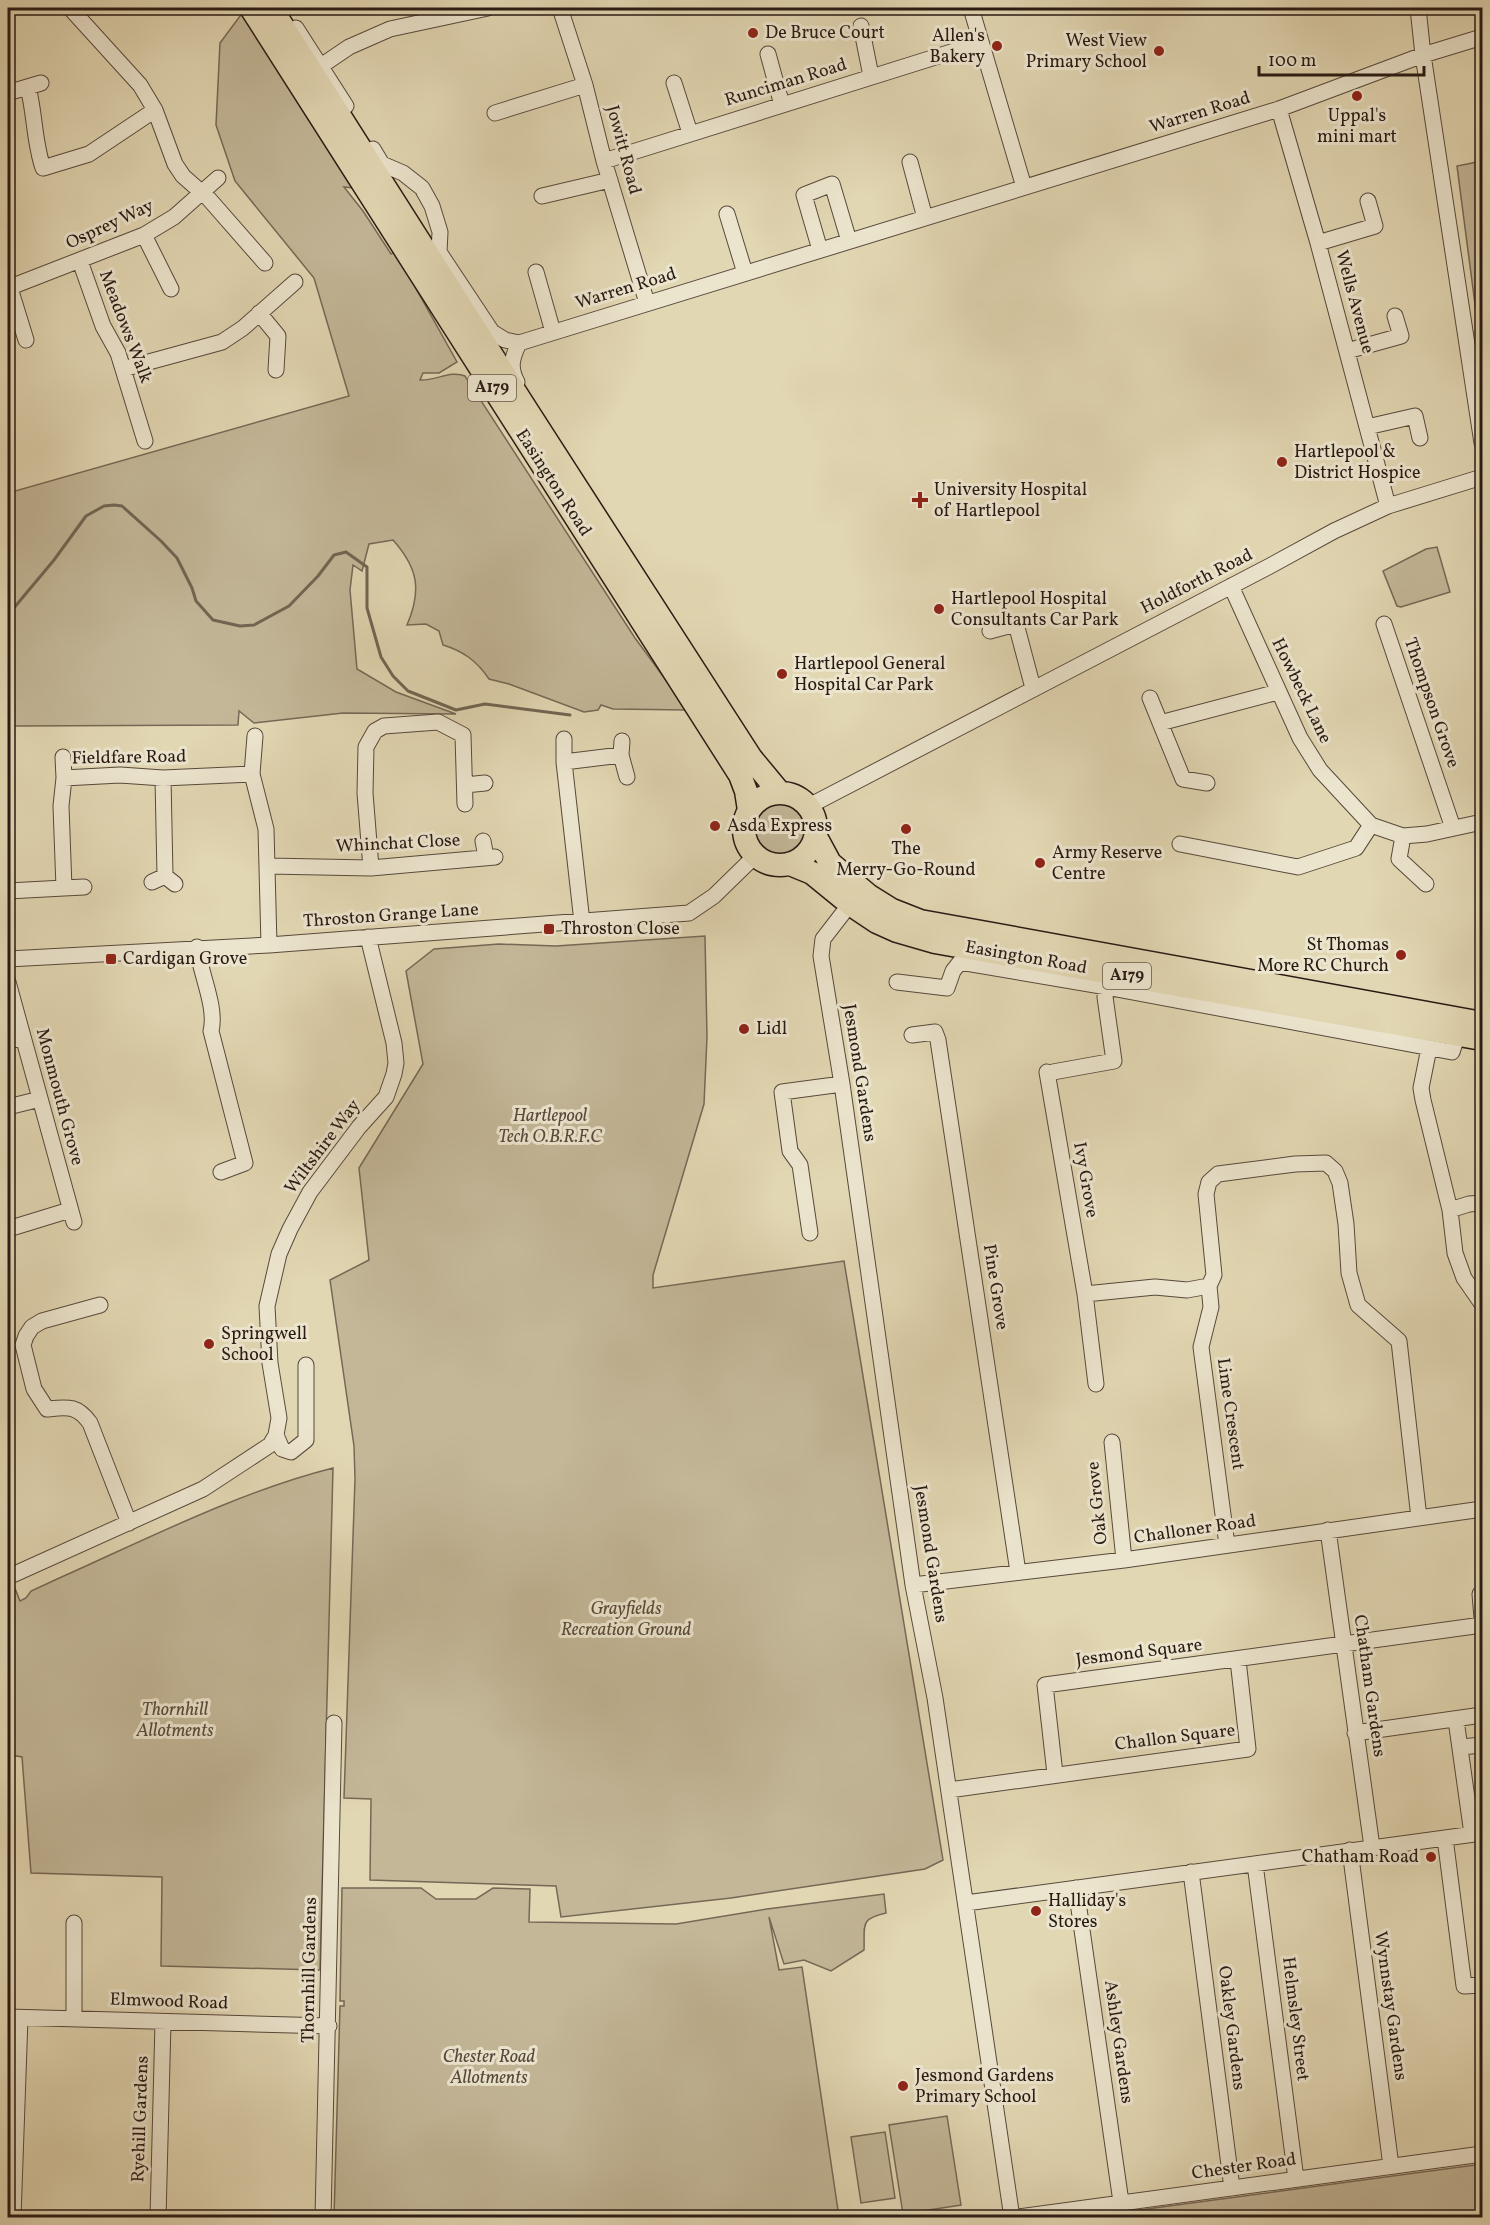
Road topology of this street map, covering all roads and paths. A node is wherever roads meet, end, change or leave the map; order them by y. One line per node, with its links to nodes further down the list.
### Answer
1 (70, 8): 21 (street)
2 (251, 8): 84 (highway, Easington Road / A179)
3 (271, 8): 56 (highway, Easington Road / A179)
4 (283, 8): 14 (street)
5 (488, 8): 14 (street)
6 (560, 8): 17 (street, Jowitt Road)
7 (971, 8): 11 (street)
8 (1418, 8): 13 (street)
9 (861, 26): 15 (street)
10 (1482, 37): 13 (street, Warren Road)
11 (980, 43): 15 (street, Runciman Road); 30 (street)
12 (768, 54): 19 (street)
13 (1423, 55): 20 (street, Warren Road); 60 (street)
14 (321, 66): 52 (street)
15 (871, 76): 19 (street, Runciman Road)
16 (674, 82): 23 (street)
17 (585, 85): 22 (street); 24 (street, Jowitt Road)
18 (28, 87): 26 (street)
19 (782, 105): 23 (street, Runciman Road)
20 (1279, 109): 30 (street, Warren Road); 38 (street, Wells Avenue)
21 (155, 110): 26 (street); 31 (street)
22 (495, 113)
23 (690, 133): 24 (street, Runciman Road)
24 (604, 161): 29 (street, Jowitt Road)
25 (910, 162): 35 (street)
26 (43, 168): 27 (street)
27 (28, 173)
28 (218, 178): 31 (street, Osprey Way)
29 (610, 180): 32 (street); 47 (street, Jowitt Road)
30 (1024, 187): 35 (street, Warren Road)
31 (201, 193): 36 (street, Osprey Way); 41 (street)
32 (542, 196)
33 (1368, 201): 38 (street)
34 (727, 214): 43 (street)
35 (925, 218): 37 (street, Warren Road)
36 (144, 235): 40 (street, Osprey Way); 46 (street)
37 (849, 241): 39 (street, Warren Road); 39 (street)
38 (1318, 243): 53 (street, Wells Avenue)
39 (820, 250): 43 (street, Warren Road)
40 (80, 261): 45 (street, Osprey Way); 54 (street, Meadows Walk)
41 (265, 262)
42 (536, 272): 50 (street)
43 (745, 273): 47 (street, Warren Road)
44 (295, 282): 48 (street)
45 (9, 288): 51 (street)
46 (171, 289)
47 (647, 303): 50 (street, Warren Road)
48 (259, 313): 54 (street); 55 (street)
49 (1395, 316): 53 (street)
50 (554, 332): 52 (street, Warren Road)
51 (26, 340)
52 (519, 343): 56 (street)
53 (1347, 351): 57 (street, Wells Avenue)
54 (123, 369): 59 (street, Meadows Walk)
55 (276, 370)
56 (526, 409): 81 (highway, Easington Road / A179)
57 (1367, 427): 58 (street); 62 (street, Wells Avenue)
58 (1420, 438)
59 (145, 441)
60 (1482, 443)
61 (1482, 477): 62 (street, Holdforth Road)
62 (1388, 506): 63 (street, Holdforth Road)
63 (1231, 586): 66 (street, Holdforth Road); 67 (street, Howbeck Lane)
64 (1384, 624): 87 (street, Thompson Grove)
65 (990, 631): 66 (street)
66 (1033, 688): 83 (street, Holdforth Road)
67 (1278, 692): 69 (street); 86 (street, Howbeck Lane)
68 (1150, 698): 69 (street)
69 (1160, 723): 79 (street)
70 (255, 736): 74 (street)
71 (564, 739): 73 (street)
72 (63, 757): 76 (street)
73 (564, 762): 75 (street); 102 (street)
74 (252, 774): 77 (street, Fieldfare Road); 94 (street)
75 (627, 777)
76 (64, 778): 77 (street, Fieldfare Road); 99 (street, Fieldfare Road)
77 (163, 778): 96 (street)
78 (485, 783): 80 (street)
79 (1207, 783)
80 (465, 784): 82 (street); 95 (street)
81 (780, 793): 83 (highway, Easington Road); 84 (highway)
82 (465, 804)
83 (808, 806): 89 (highway, Easington Road)
84 (749, 810): 92 (highway, Easington Road)
85 (1482, 822): 87 (street, Howbeck Lane)
86 (1371, 825): 88 (street, Howbeck Lane); 91 (street)
87 (1453, 828): 88 (street, Howbeck Lane)
88 (1403, 836): 97 (street)
89 (816, 837): 93 (highway); 106 (highway, Easington Road / A179)
90 (483, 841): 95 (street, Whinchat Close)
91 (1180, 844)
92 (755, 856): 93 (highway, Easington Road); 102 (street, Throston Grange Lane)
93 (790, 864): 101 (highway, Easington Road / A179)
94 (268, 866): 95 (street, Whinchat Close); 104 (street)
95 (371, 868)
96 (164, 880)
97 (1426, 884)
98 (84, 887): 99 (street)
99 (64, 888): 100 (street)
100 (8, 891)
101 (850, 904): 106 (highway, Easington Road / A179); 116 (street, Jesmond Gardens)
102 (582, 922): 103 (street, Throston Grange Lane)
103 (368, 937): 104 (street, Throston Grange Lane); 130 (street, Wiltshire Way)
104 (269, 945): 105 (street, Throston Grange Lane)
105 (197, 947): 107 (street, Throston Grange Lane); 119 (street)
106 (970, 947): 109 (street, Easington Road); 110 (street, Easington Road); 111 (highway, Easington Road / A179)
107 (8, 959)
108 (8, 982): 113 (street, Monmouth Grove)
109 (897, 982)
110 (1107, 987): 115 (street, Easington Road); 125 (street, Ivy Grove)
111 (1468, 1026): 114 (highway, Easington Road / A179); 115 (street, Easington Road)
112 (912, 1035): 138 (street, Pine Grove)
113 (15, 1039): 117 (street, Monmouth Grove)
114 (1482, 1039)
115 (1429, 1048): 121 (street)
116 (842, 1084): 123 (street); 140 (street, Jesmond Gardens)
117 (40, 1099): 118 (street); 122 (street, Monmouth Grove)
118 (8, 1107)
119 (221, 1172)
120 (1482, 1203): 121 (street)
121 (1450, 1210): 126 (street)
122 (8, 1229)
123 (810, 1233)
124 (1209, 1286): 125 (street); 133 (street, Lime Crescent); 136 (street, Lime Crescent)
125 (1085, 1294): 129 (street, Ivy Grove)
126 (1482, 1304)
127 (100, 1305): 134 (street)
128 (306, 1365): 130 (street)
129 (1096, 1384)
130 (276, 1435): 134 (street)
131 (1112, 1442): 137 (street, Oak Grove)
132 (1482, 1509): 133 (street, Challoner Road)
133 (1419, 1518): 135 (street, Challoner Road)
134 (129, 1523): 139 (street)
135 (1328, 1530): 136 (street, Challoner Road); 144 (street, Chatham Gardens)
136 (1227, 1545): 137 (street, Challoner Road)
137 (1124, 1560): 138 (street, Challoner Road)
138 (1018, 1572): 140 (street, Challoner Road)
139 (8, 1577)
140 (913, 1585): 153 (street, Jesmond Gardens)
141 (1480, 1594): 142 (street)
142 (1482, 1618)
143 (1482, 1625): 144 (street, Jesmond Square)
144 (1344, 1643): 145 (street, Jesmond Square); 149 (street, Chatham Gardens)
145 (1238, 1660): 152 (street, Jesmond Square); 152 (street, Challon Square)
146 (1482, 1715): 149 (street)
147 (334, 1723): 167 (street, Thornhill Gardens)
148 (1457, 1727): 151 (street)
149 (1355, 1733): 156 (street, Chatham Gardens)
150 (1482, 1745): 151 (street)
151 (1461, 1747): 154 (street)
152 (1055, 1774): 153 (street, Challon Square)
153 (949, 1790): 161 (street, Jesmond Gardens)
154 (1477, 1833): 155 (street)
155 (1445, 1838): 156 (street); 163 (street)
156 (1372, 1847): 157 (street)
157 (1350, 1850): 158 (street); 169 (street, Wynnstay Gardens)
158 (1255, 1864): 159 (street); 170 (street, Helmsley Street)
159 (1191, 1872): 160 (street); 171 (street, Oakley Gardens)
160 (1076, 1888): 161 (street); 172 (street, Ashley Gardens)
161 (966, 1904): 176 (street, Jesmond Gardens)
162 (74, 1923): 165 (street)
163 (1482, 1985)
164 (14, 2018): 165 (street, Elmwood Road); 173 (street)
165 (74, 2019): 166 (street, Elmwood Road)
166 (163, 2022): 167 (street, Elmwood Road); 174 (street, Ryehill Gardens)
167 (329, 2026): 175 (street, Thornhill Gardens)
168 (1482, 2154): 169 (street, Chester Road)
169 (1392, 2166): 170 (street, Chester Road)
170 (1296, 2179): 171 (street, Chester Road)
171 (1232, 2188): 172 (street, Chester Road)
172 (1121, 2202): 176 (street, Chester Road)
173 (13, 2217)
174 (158, 2217)
175 (323, 2217)
176 (1012, 2217)

